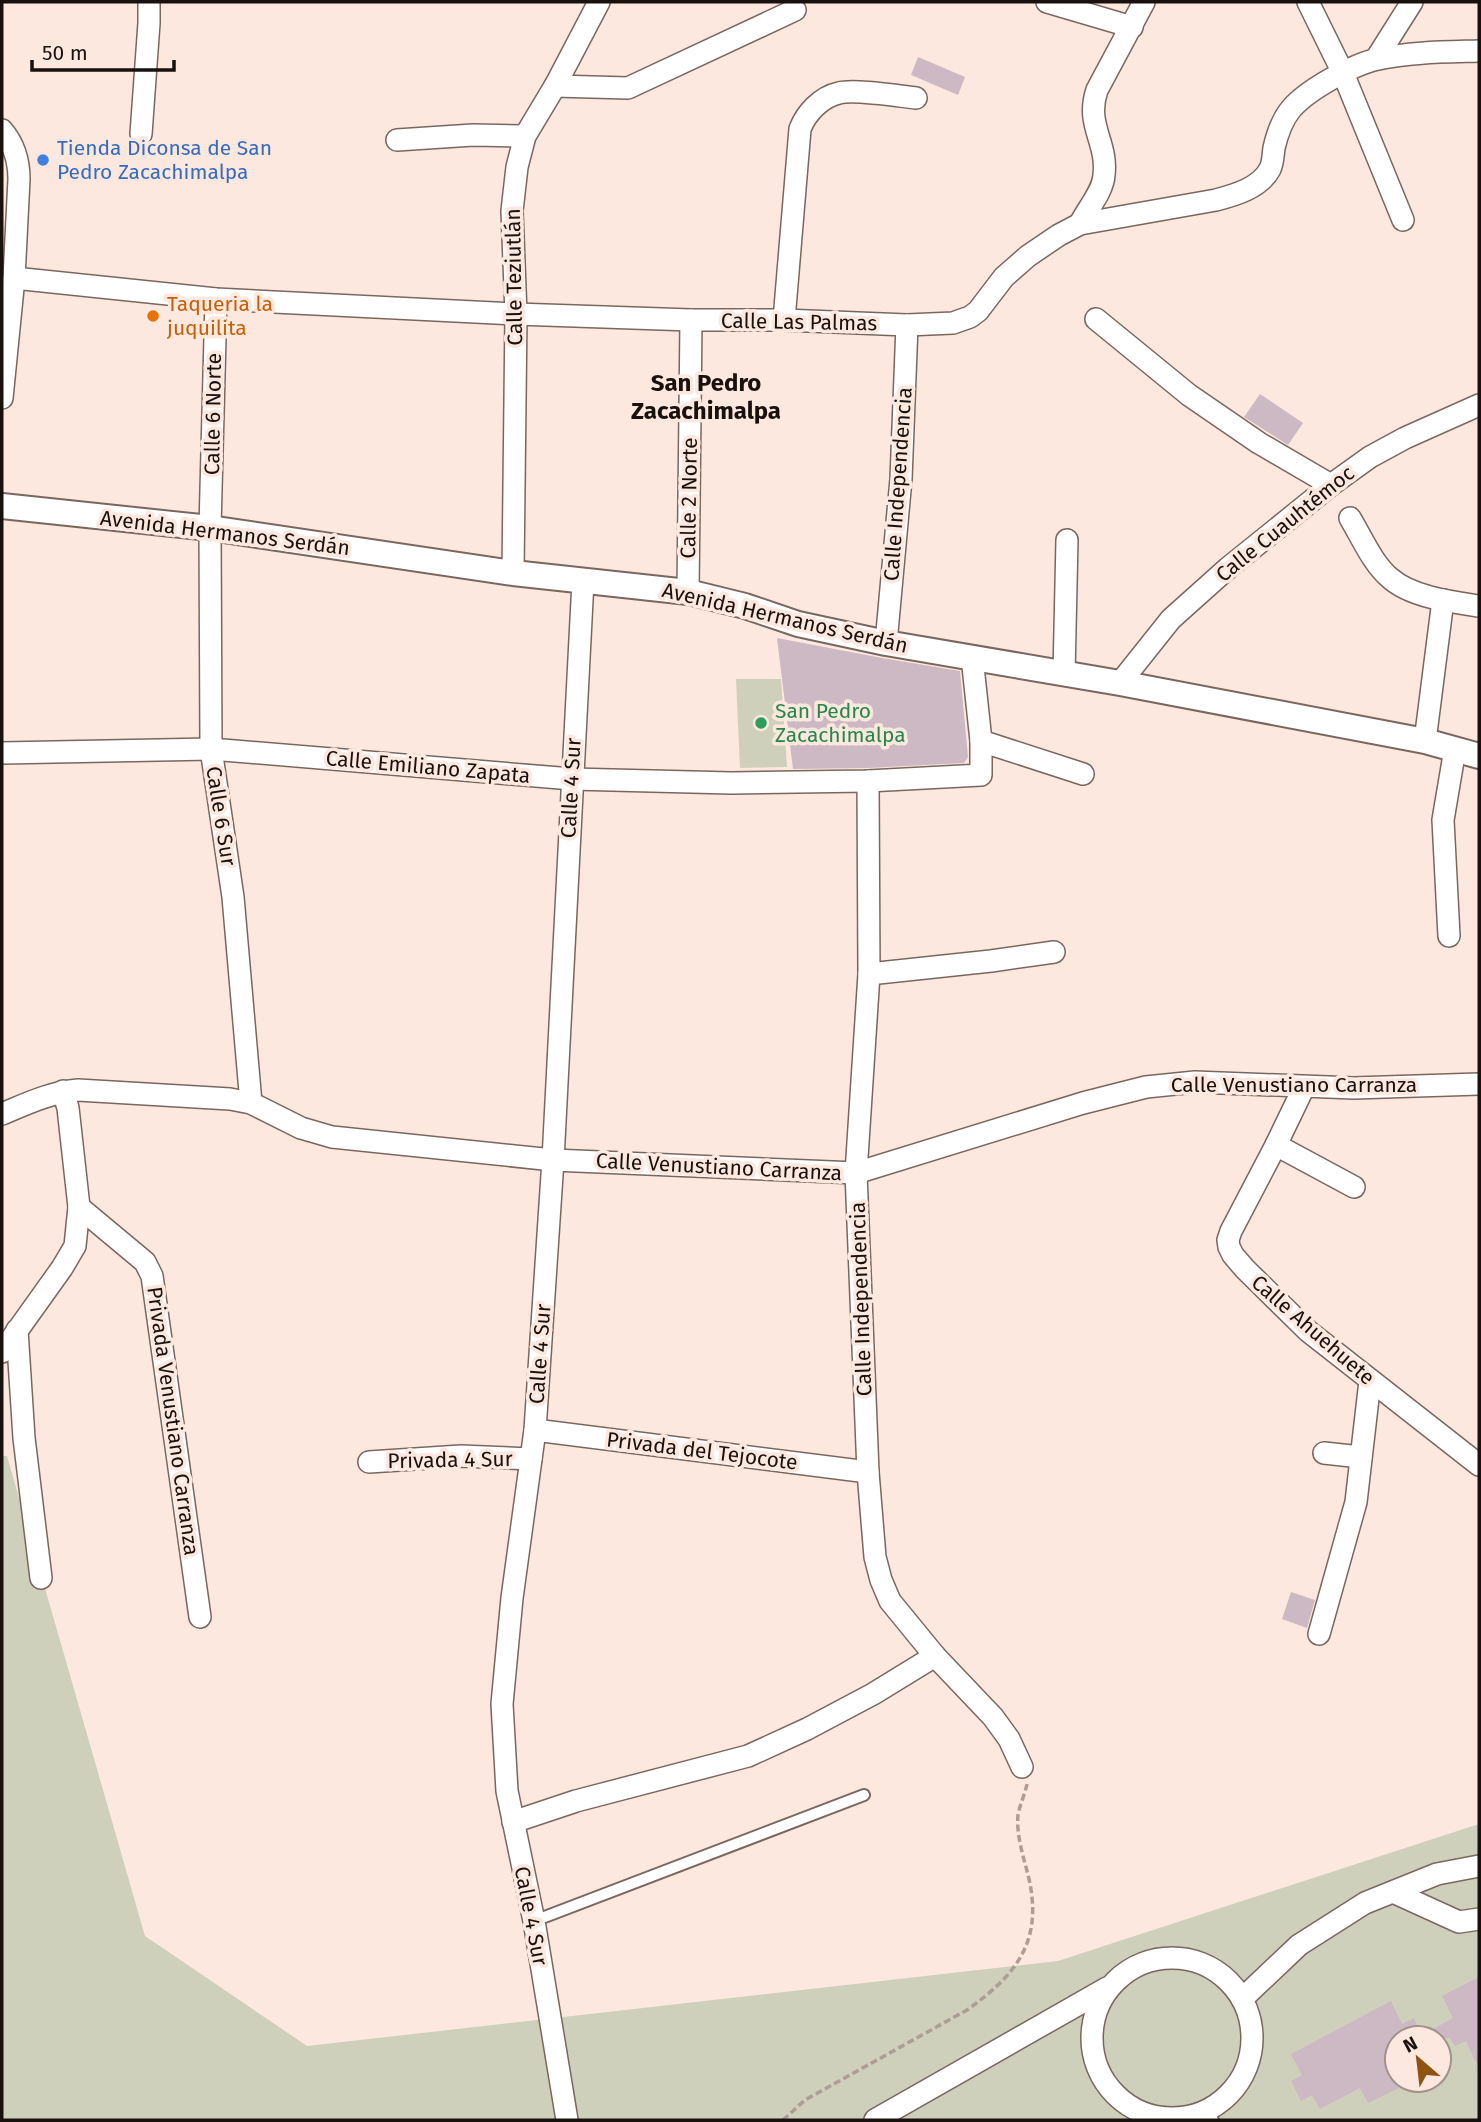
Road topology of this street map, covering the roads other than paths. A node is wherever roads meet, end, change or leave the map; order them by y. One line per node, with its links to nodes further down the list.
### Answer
1 (149, 2): 15 (street)
2 (599, 2): 12 (street, Calle Teziutlán)
3 (1047, 2): 8 (street)
4 (1144, 2): 8 (street)
5 (1308, 2): 11 (street)
6 (1412, 2): 10 (street)
7 (794, 10): 12 (street)
8 (1132, 27): 19 (street)
9 (1479, 51): 10 (street, Calle Las Palmas)
10 (1376, 59): 11 (street, Calle Las Palmas)
11 (1343, 74): 18 (street); 19 (street, Calle Las Palmas)
12 (555, 86): 16 (street, Calle Teziutlán)
13 (916, 98): 25 (street)
14 (2, 130): 20 (street)
15 (141, 134)
16 (525, 136): 17 (street); 22 (street, Calle Teziutlán)
17 (397, 140)
18 (1403, 220)
19 (1080, 224): 26 (street, Calle Las Palmas)
20 (13, 278): 21 (street, Calle Las Palmas); 27 (street)
21 (216, 299): 22 (street, Calle Las Palmas); 32 (street, Calle 6 Norte)
22 (516, 314): 24 (street, Calle Las Palmas); 34 (street, Calle Teziutlán)
23 (1096, 319): 29 (street)
24 (691, 320): 25 (street, Calle Las Palmas); 36 (street, Calle 2 Norte)
25 (784, 320): 26 (street, Calle Las Palmas)
26 (908, 325): 39 (street, Calle Independencia)
27 (2, 398)
28 (1479, 405): 29 (street, Calle Cuauhtémoc)
29 (1331, 485): 42 (street, Calle Cuauhtémoc)
30 (2, 506): 32 (street, Avenida Hermanos Serdán)
31 (1350, 518): 37 (street)
32 (210, 528): 34 (street, Avenida Hermanos Serdán); 45 (street, Calle 6 Sur)
33 (1067, 540): 41 (street)
34 (513, 573): 35 (street, Avenida Hermanos Serdán)
35 (583, 581): 36 (street, Avenida Hermanos Serdán); 50 (street, Calle 4 Sur)
36 (688, 592): 39 (street, Avenida Hermanos Serdán)
37 (1443, 600): 38 (street); 44 (street)
38 (1479, 606)
39 (886, 643): 40 (street, Avenida Hermanos Serdán)
40 (972, 657): 41 (street, Avenida Hermanos Serdán); 43 (street)
41 (1064, 674): 42 (street, Avenida Hermanos Serdán)
42 (1119, 683): 44 (street, Avenida Hermanos Serdán)
43 (981, 741): 49 (street); 51 (street, Calle Emiliano Zapata)
44 (1426, 741): 46 (street, Avenida Hermanos Serdán)
45 (211, 749): 47 (street, Calle Emiliano Zapata); 50 (street, Calle Emiliano Zapata); 58 (street, Calle 6 Sur)
46 (1455, 749): 48 (street, Avenida Hermanos Serdán); 52 (street)
47 (2, 753)
48 (1479, 756)
49 (1083, 774)
50 (572, 779): 51 (street, Calle Emiliano Zapata); 61 (street, Calle 4 Sur)
51 (868, 781): 54 (street, Calle Independencia)
52 (1449, 936)
53 (1054, 952): 54 (street)
54 (869, 974): 62 (street, Calle Independencia)
55 (1479, 1084): 56 (street, Calle Venustiano Carranza)
56 (1304, 1087): 60 (street, Calle Ahuehuete); 62 (street, Calle Venustiano Carranza)
57 (63, 1091): 58 (street, Calle Venustiano Carranza); 59 (street, Calle Venustiano Carranza); 64 (street)
58 (251, 1102): 61 (street, Calle Venustiano Carranza)
59 (2, 1114)
60 (1276, 1145): 63 (street); 67 (street, Calle Ahuehuete)
61 (553, 1160): 62 (street, Calle Venustiano Carranza); 68 (street, Calle 4 Sur)
62 (856, 1174): 74 (street, Calle Independencia)
63 (1353, 1187)
64 (79, 1207): 65 (street); 76 (street, Privada Venustiano Carranza)
65 (17, 1331): 66 (street); 75 (street)
66 (2, 1352)
67 (1370, 1381): 70 (street); 73 (street, Calle Ahuehuete)
68 (535, 1430): 71 (street, Calle 4 Sur); 74 (street, Privada del Tejocote)
69 (1324, 1453): 70 (street)
70 (1361, 1457): 77 (street)
71 (531, 1459): 72 (street, Privada 4 Sur); 81 (street, Calle 4 Sur)
72 (369, 1462)
73 (1479, 1465)
74 (868, 1472): 78 (street, Calle Independencia)
75 (41, 1578)
76 (200, 1616)
77 (1319, 1634)
78 (935, 1656): 79 (street, Calle Independencia); 81 (street)
79 (1023, 1767)
80 (864, 1795): 85 (lane)
81 (513, 1822): 85 (street, Calle 4 Sur)
82 (1479, 1866): 83 (street)
83 (1392, 1892): 84 (street); 87 (street)
84 (1479, 1919)
85 (534, 1921): 89 (street, Calle 4 Sur)
86 (1111, 1986): 87 (street); 88 (street); 90 (street)
87 (1242, 1999): 88 (street)
88 (1210, 2115)
89 (566, 2120)
90 (875, 2120)

